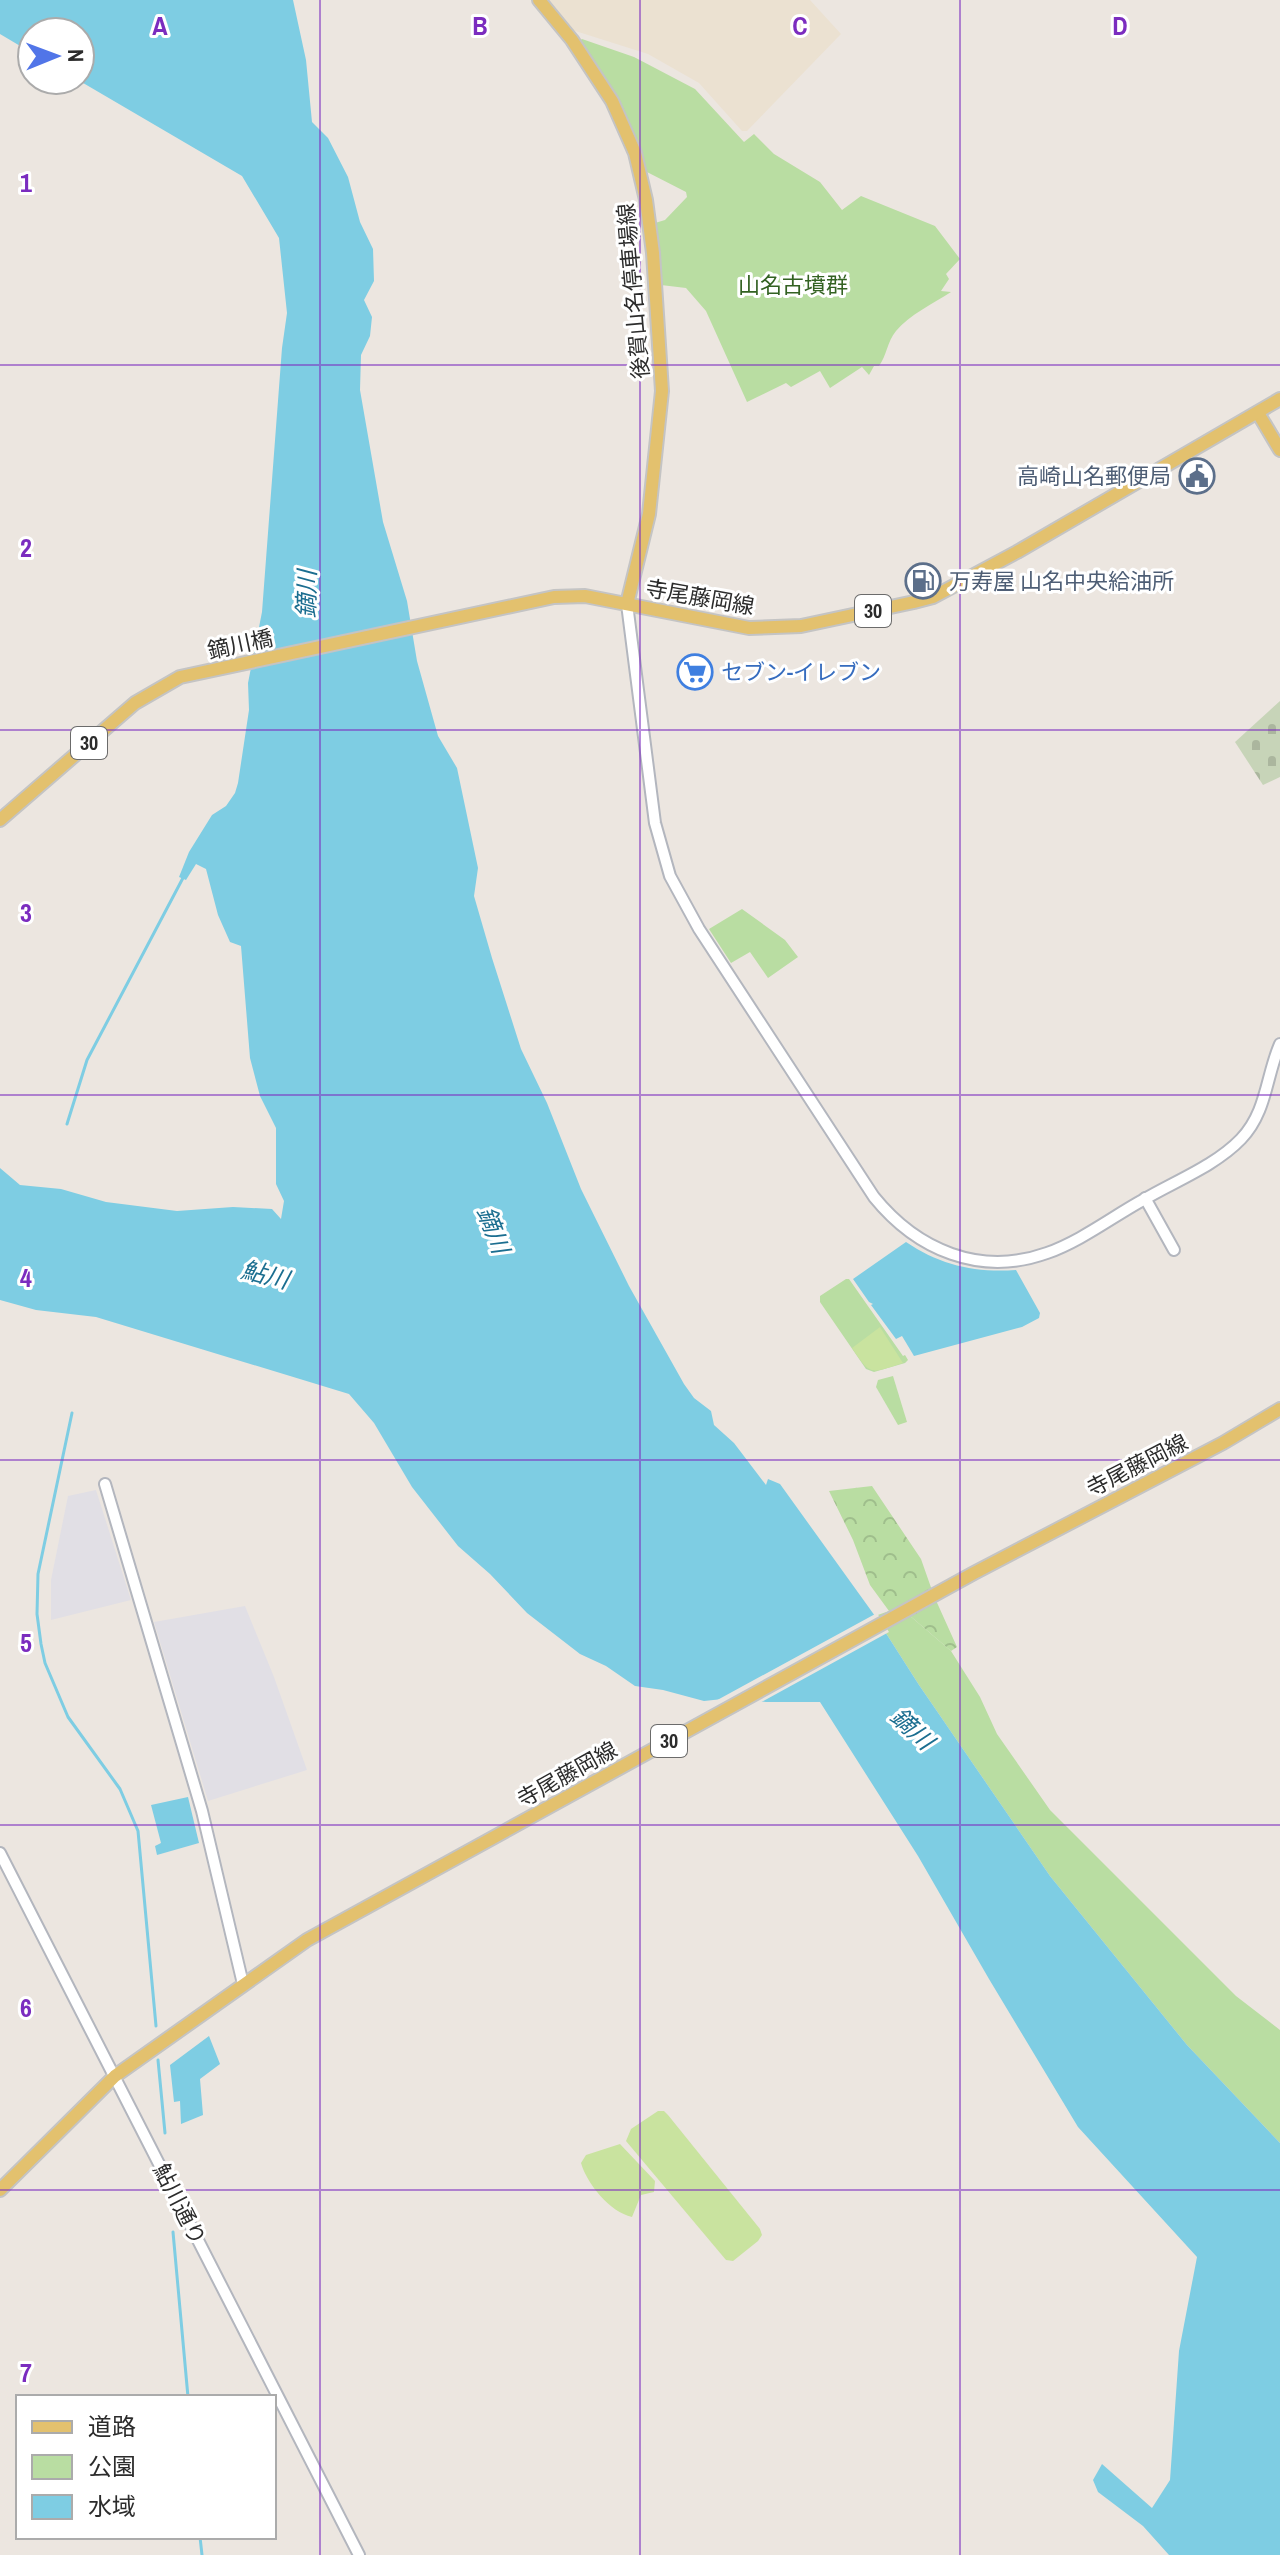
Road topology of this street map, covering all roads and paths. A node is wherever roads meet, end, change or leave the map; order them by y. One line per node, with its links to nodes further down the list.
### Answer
1 (539, 0): 5 (main road, 後賀山名停車場線)
2 (1280, 399): 3 (main road, 寺尾藤岡線 / 30)
3 (1258, 413): 4 (main road); 5 (main road, 寺尾藤岡線 / 30)
4 (1280, 450)
5 (627, 604): 6 (main road, 寺尾藤岡線 / 30); 9 (street)
6 (446, 619): 7 (main road, 鏑川橋 / 30)
7 (0, 820)
8 (1280, 1044): 9 (street)
9 (1145, 1198): 10 (street)
10 (1174, 1250)
11 (1280, 1409): 14 (main road, 寺尾藤岡線 / 30)
12 (105, 1484): 14 (street)
13 (0, 1853): 15 (street, 鮎川通り)
14 (243, 1984): 15 (main road, 寺尾藤岡線 / 30)
15 (115, 2076): 16 (main road, 寺尾藤岡線); 17 (street, 鮎川通り)
16 (0, 2190)
17 (359, 2555)

